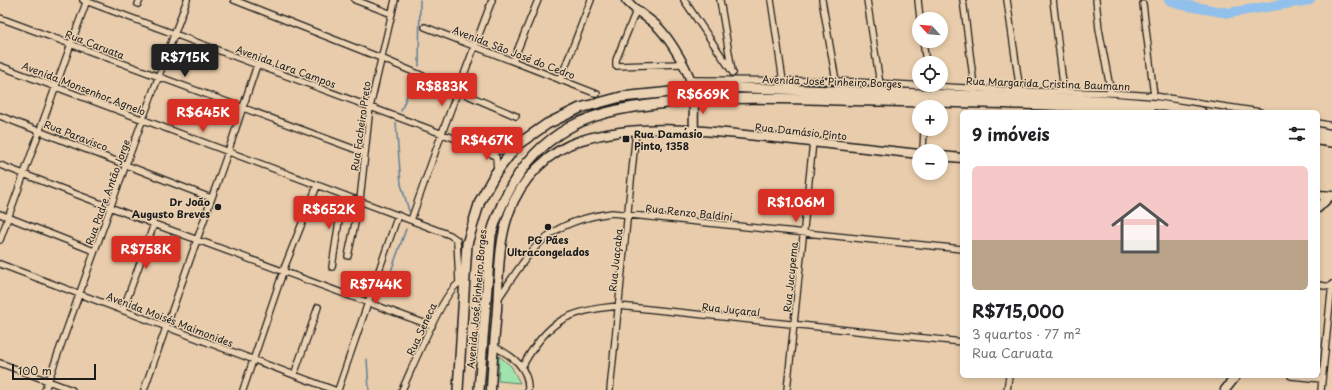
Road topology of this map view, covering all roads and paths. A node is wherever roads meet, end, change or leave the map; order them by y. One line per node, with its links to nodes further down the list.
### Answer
1 (187, 0): 26 (street, Rua Padre Antão Jorge)
2 (234, 0): 29 (street)
3 (355, 0): 23 (street)
4 (395, 0): 23 (street, Rua Facheiro Preto)
5 (492, 0): 28 (street)
6 (538, 0): 30 (street)
7 (591, 0): 36 (street)
8 (626, 0): 21 (street)
9 (684, 0): 34 (street)
10 (720, 0): 34 (street)
11 (771, 0): 39 (street)
12 (822, 0): 40 (street)
13 (868, 0): 41 (street)
14 (918, 0): 22 (street)
15 (963, 0): 51 (street)
16 (1007, 0): 45 (street)
17 (1053, 0): 47 (street)
18 (1096, 0): 48 (street)
19 (86, 1): 26 (street, Avenida Lara Campos); 27 (street)
20 (1142, 4): 52 (street)
21 (636, 11): 31 (street); 31 (street)
22 (919, 12)
23 (392, 14): 29 (street, Rua Facheiro Preto)
24 (0, 18): 27 (street, Rua Caruata)
25 (425, 27): 28 (street, Avenida São José do Cedro)
26 (174, 35): 32 (street, Avenida Lara Campos); 35 (street, Rua Padre Antão Jorge)
27 (71, 45): 35 (street, Rua Caruata); 43 (street)
28 (475, 46): 30 (street, Avenida São José do Cedro); 46 (street)
29 (381, 58): 46 (street); 53 (street, Rua Facheiro Preto)
30 (513, 61): 36 (street, Avenida São José do Cedro)
31 (681, 64): 37 (street)
32 (257, 65): 53 (street, Avenida Lara Campos); 54 (street)
33 (0, 66): 43 (street, Avenida Monsenhor Agnelo)
34 (733, 73): 38 (street)
35 (158, 78): 54 (street, Rua Caruata); 60 (street, Rua Padre Antão Jorge)
36 (560, 80): 49 (street, Avenida São José do Cedro)
37 (690, 80): 38 (street, Rua Margarida Cristina Baumann); 50 (street)
38 (733, 80): 39 (street, Rua Margarida Cristina Baumann)
39 (783, 81): 40 (street, Rua Margarida Cristina Baumann)
40 (836, 81): 41 (street, Rua Margarida Cristina Baumann)
41 (880, 84): 42 (street, Rua Margarida Cristina Baumann)
42 (912, 85)
43 (56, 87): 60 (street, Avenida Monsenhor Agnelo); 64 (street)
44 (948, 90): 51 (street, Rua Margarida Cristina Baumann)
45 (1020, 91): 47 (street, Rua Margarida Cristina Baumann); 51 (street, Rua Margarida Cristina Baumann)
46 (458, 92): 59 (street); 67 (street)
47 (1064, 92): 48 (street, Rua Margarida Cristina Baumann)
48 (1110, 92): 52 (street, Rua Margarida Cristina Baumann)
49 (597, 94)
50 (693, 96): 51 (main road, Avenida José Pinheiro Borges); 63 (street); 73 (main road, Avenida José Pinheiro Borges); 138 (main road, Avenida José Pinheiro Borges)
51 (976, 96): 55 (main road, Avenida José Pinheiro Borges); 56 (main road, Avenida José Pinheiro Borges)
52 (1154, 96): 57 (street, Rua Margarida Cristina Baumann)
53 (370, 107): 67 (street, Avenida Lara Campos); 75 (street, Rua Facheiro Preto)
54 (242, 109): 74 (street); 75 (street, Rua Caruata)
55 (1124, 110)
56 (1186, 110)
57 (1247, 110)
58 (0, 116): 64 (street, Rua Paravisco)
59 (516, 116)
60 (142, 120): 74 (street, Avenida Monsenhor Agnelo); 79 (street, Rua Padre Antão Jorge)
61 (1320, 123): 62 (street)
62 (1332, 126)
63 (694, 130): 65 (street, Rua Damásio Pinto); 70 (street, Rua Damásio Pinto)
64 (40, 131): 79 (street, Rua Paravisco); 82 (street)
65 (636, 131): 92 (street, Rua Juaçaba); 111 (street, Rua Damásio Pinto)
66 (1320, 132): 68 (main road)
67 (442, 133): 72 (street, Avenida Lara Campos); 95 (street)
68 (1332, 135)
69 (1320, 140): 71 (main road)
70 (813, 142): 76 (street, Rua Damásio Pinto); 97 (street, Rua Jucupema)
71 (1332, 142)
72 (484, 149): 73 (street, Avenida Lara Campos); 81 (street, Avenida Lara Campos)
73 (512, 151): 81 (main road, Avenida José Pinheiro Borges)
74 (228, 152): 83 (street, Avenida Monsenhor Agnelo); 87 (street)
75 (365, 153): 88 (street, Rua Facheiro Preto)
76 (912, 153)
77 (948, 157): 78 (street)
78 (960, 158)
79 (126, 164): 87 (street, Rua Paravisco); 90 (street, Rua Padre Antão Jorge)
80 (0, 165): 82 (street)
81 (497, 171): 106 (main road, Avenida José Pinheiro Borges)
82 (24, 175): 90 (street); 94 (street)
83 (317, 186): 84 (street, Avenida Monsenhor Agnelo); 105 (street)
84 (343, 195): 88 (street, Avenida Monsenhor Agnelo); 104 (street)
85 (1320, 195): 86 (street)
86 (1331, 196): 89 (street)
87 (211, 198): 99 (street)
88 (360, 200): 93 (street, Avenida Monsenhor Agnelo); 102 (street, Rua Facheiro Preto)
89 (1320, 206)
90 (110, 207): 96 (street); 101 (street, Rua Padre Antão Jorge)
91 (0, 214): 94 (street)
92 (628, 214): 97 (street, Rua Renzo Baldini); 111 (street, Rua Renzo Baldini); 114 (street, Rua Juaçaba)
93 (399, 216): 95 (street, Avenida Monsenhor Agnelo); 112 (street)
94 (8, 218): 98 (street); 101 (street)
95 (410, 220): 106 (street, Avenida Monsenhor Agnelo)
96 (154, 224): 99 (street); 115 (street)
97 (803, 232): 100 (street, Rua Renzo Baldini); 116 (street, Rua Jucupema)
98 (0, 240)
99 (196, 240): 105 (street); 118 (street)
100 (960, 249)
101 (94, 251): 110 (street, Rua Padre Antão Jorge)
102 (348, 256)
103 (0, 264): 110 (street, Avenida Moisés Maimonides)
104 (332, 267)
105 (283, 271): 112 (street); 121 (street)
106 (461, 283): 117 (street, Rua Seneca); 137 (main road, Avenida José Pinheiro Borges)
107 (1332, 284): 109 (street)
108 (1320, 285): 109 (street)
109 (1332, 287): 128 (street)
110 (79, 294): 115 (street, Avenida Moisés Maimonides); 129 (street, Rua Padre Antão Jorge)
111 (498, 299): 120 (street, Rua Damásio Pinto)
112 (367, 303): 117 (street); 135 (street)
113 (318, 306): 124 (street)
114 (619, 306): 116 (street, Rua Juçaral); 123 (street, Rua Juçaral); 141 (street, Rua Juaçaba)
115 (123, 310): 118 (street, Avenida Moisés Maimonides)
116 (794, 325): 119 (street, Rua Juçaral); 142 (street, Rua Jucupema)
117 (432, 326): 136 (street, Rua Seneca)
118 (167, 328): 121 (street, Avenida Moisés Maimonides); 132 (street)
119 (960, 342)
120 (495, 347): 123 (street); 139 (street, Rua Damásio Pinto)
121 (254, 361): 124 (street, Avenida Moisés Maimonides); 133 (street)
122 (0, 363): 129 (street)
123 (522, 367): 140 (street)
124 (294, 375): 134 (street, Avenida Moisés Maimonides)
125 (1009, 378): 143 (street)
126 (1234, 378): 144 (street)
127 (1312, 378): 128 (street)
128 (1322, 379): 145 (street)
129 (48, 381): 130 (street, Rua Padre Antão Jorge); 131 (street)
130 (45, 390)
131 (72, 390)
132 (144, 390)
133 (243, 390)
134 (334, 390)
135 (338, 390)
136 (402, 390)
137 (458, 390)
138 (479, 390)
139 (491, 390)
140 (528, 390)
141 (610, 390)
142 (787, 390)
143 (1007, 390)
144 (1225, 390)
145 (1321, 390)

